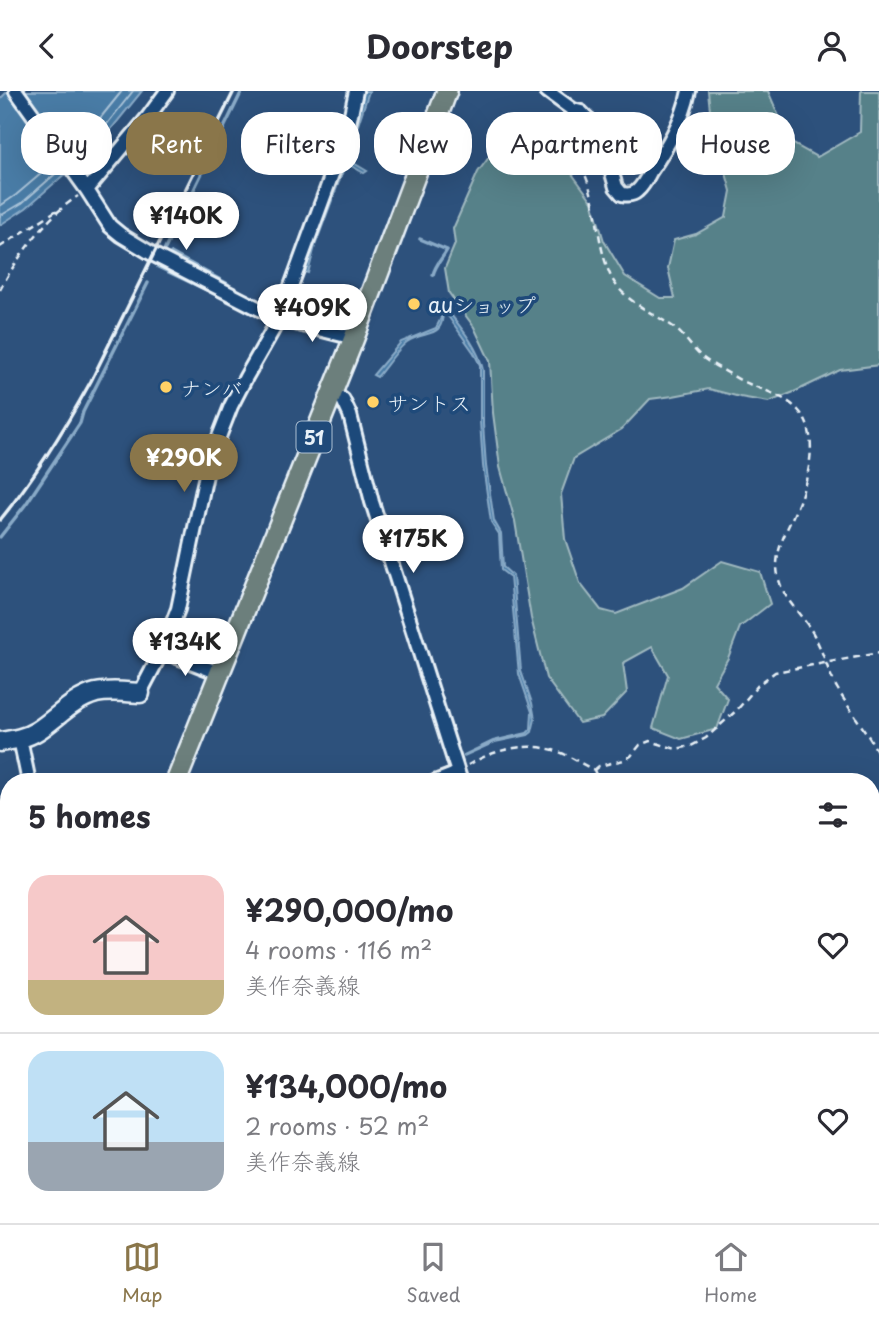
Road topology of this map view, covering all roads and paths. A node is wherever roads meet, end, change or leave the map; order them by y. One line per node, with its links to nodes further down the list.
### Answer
1 (16, 91): 8 (street)
2 (167, 91): 8 (street)
3 (356, 91): 12 (street)
4 (447, 91): 13 (main road, 51)
5 (547, 91): 7 (street)
6 (689, 91): 7 (street)
7 (573, 110): 17 (path)
8 (85, 187): 9 (path); 12 (street)
9 (60, 208): 10 (path); 11 (path)
10 (0, 247)
11 (0, 290)
12 (279, 319): 13 (street); 15 (street)
13 (354, 338): 14 (main road, 51)
14 (332, 392): 18 (main road, 51); 26 (street)
15 (162, 651): 18 (street); 19 (street)
16 (879, 653): 17 (path)
17 (827, 664): 22 (path); 23 (path)
18 (219, 673): 25 (main road, 51)
19 (140, 693): 20 (street)
20 (20, 739): 21 (street); 24 (street)
21 (0, 743)
22 (879, 755)
23 (594, 770): 27 (path); 28 (path)
24 (27, 773)
25 (180, 773)
26 (458, 773)
27 (462, 773)
28 (595, 773)

